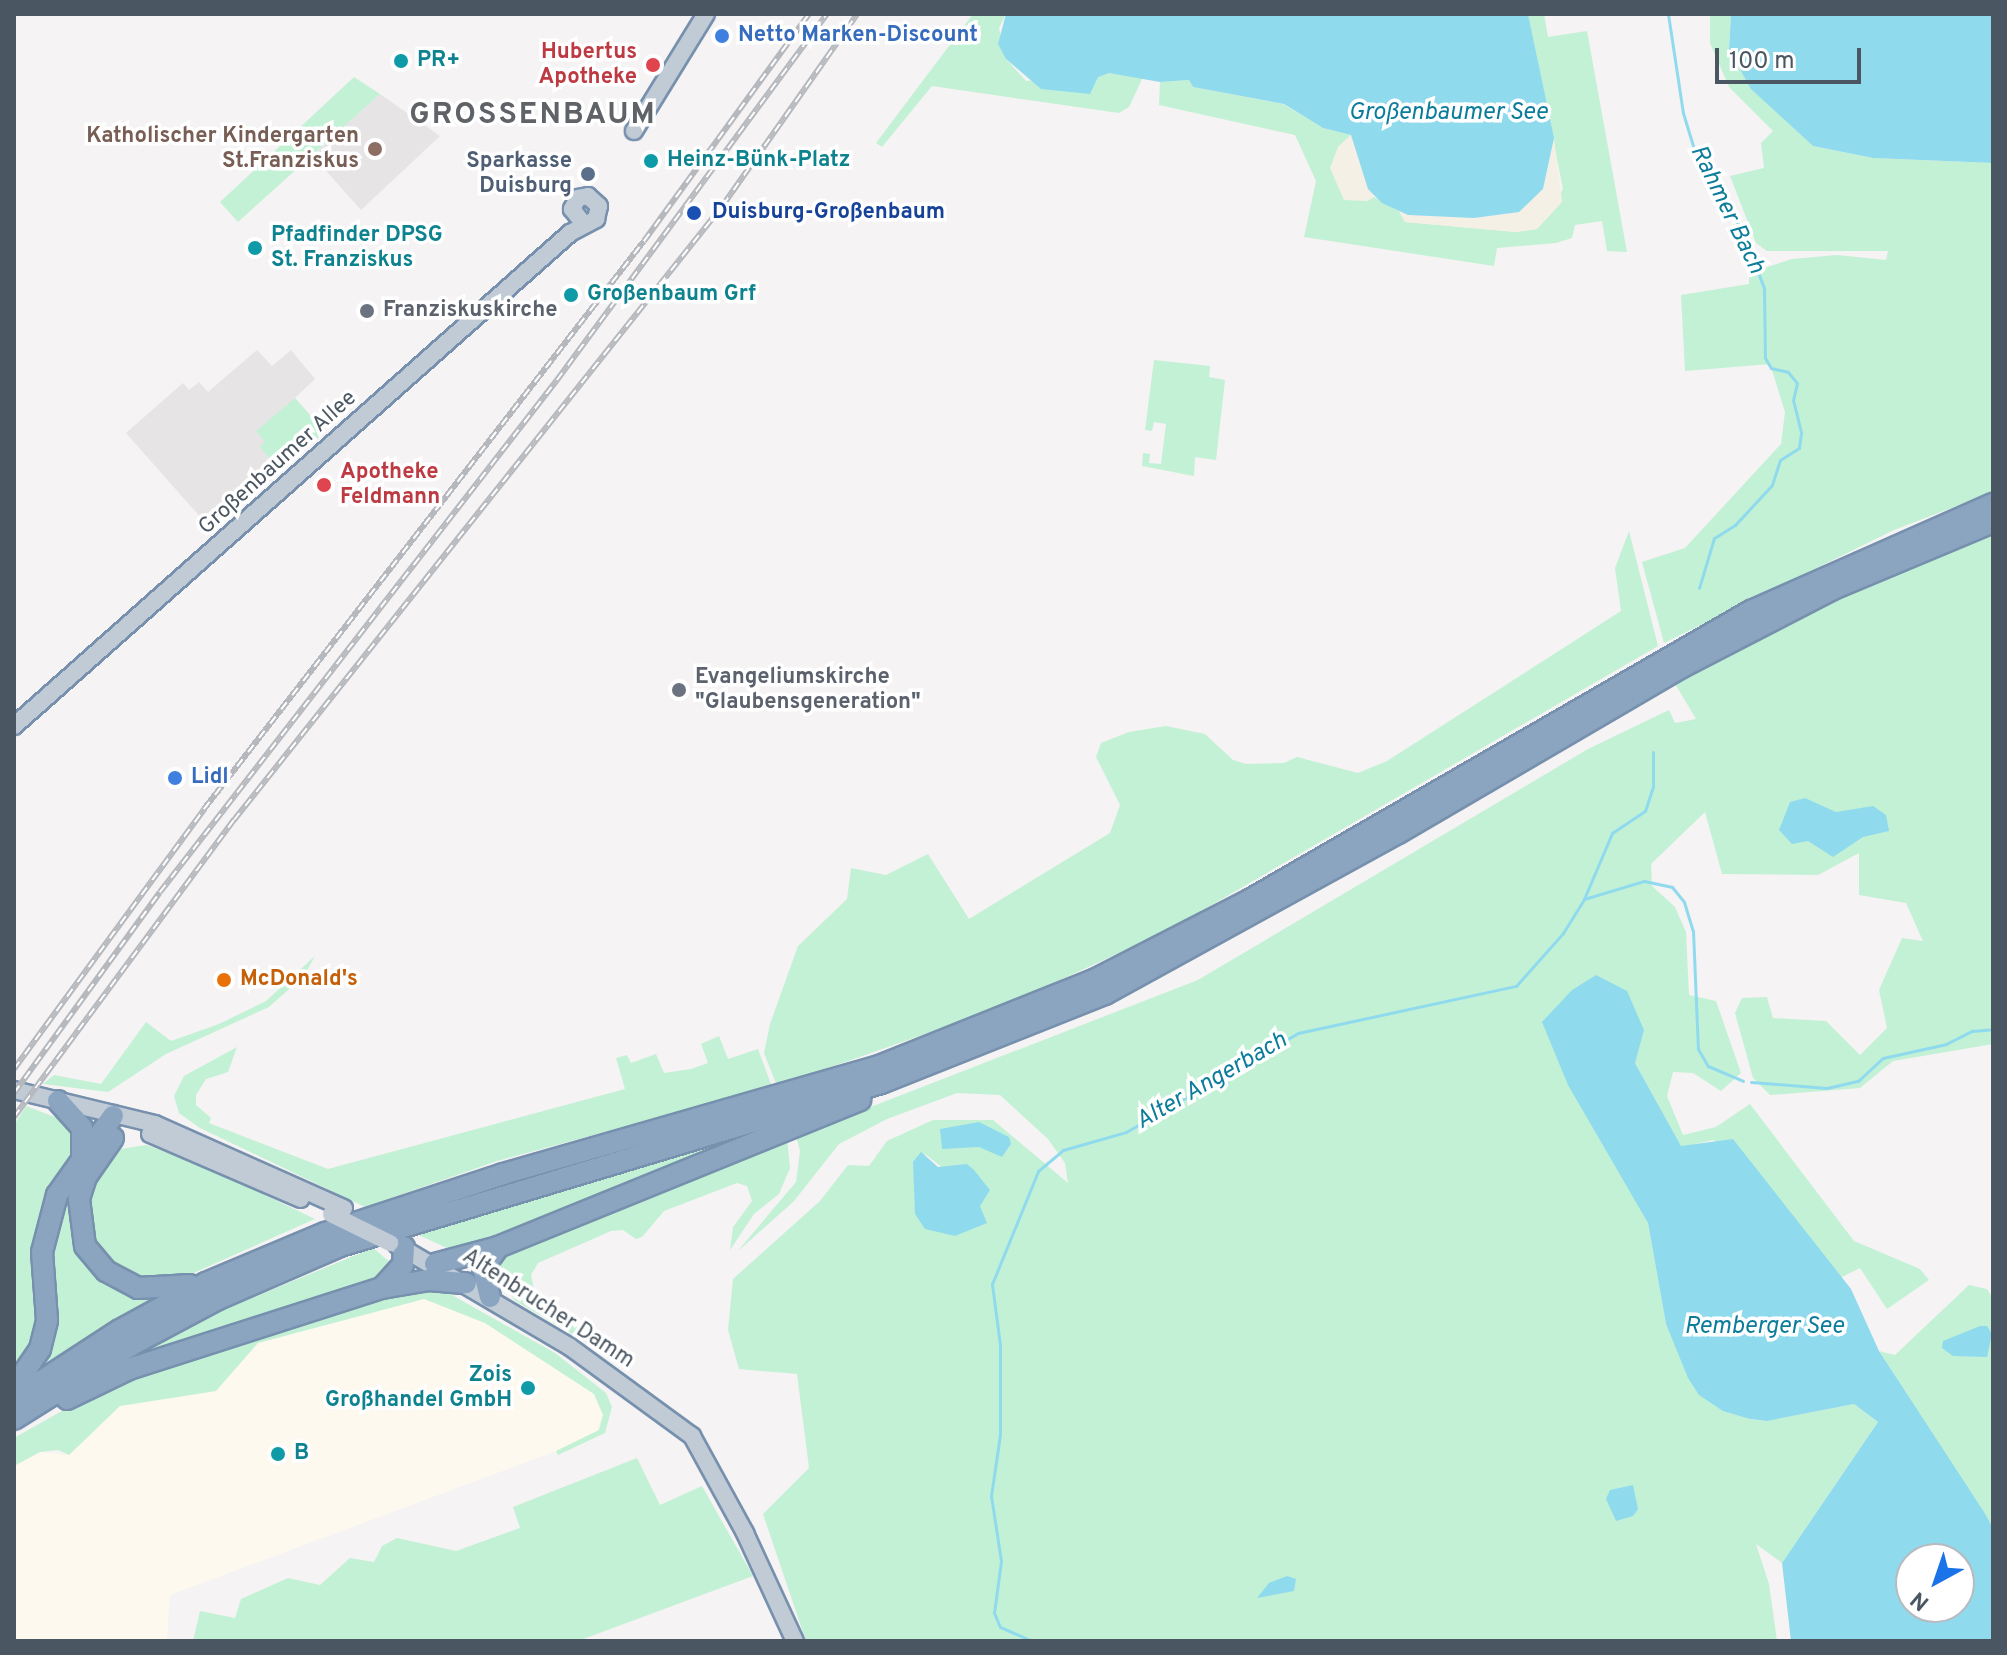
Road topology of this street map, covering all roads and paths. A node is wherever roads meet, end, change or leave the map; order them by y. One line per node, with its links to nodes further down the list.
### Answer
1 (706, 14): 2 (main road)
2 (634, 131)
3 (576, 224): 6 (main road, Großenbaumer Allee)
4 (1993, 504): 15 (highway)
5 (1993, 522): 7 (highway)
6 (14, 726)
7 (925, 1067): 13 (highway); 21 (highway)
8 (14, 1090): 9 (main road, Altenbrucher Damm)
9 (58, 1101): 10 (main road, Altenbrucher Damm); 11 (highway)
10 (122, 1119): 11 (highway); 12 (main road, Altenbrucher Damm, bridge); 15 (highway)
11 (82, 1156): 19 (highway)
12 (398, 1244): 14 (main road, Altenbrucher Damm); 17 (highway)
13 (498, 1247): 14 (highway); 18 (highway)
14 (435, 1264): 16 (main road, Altenbrucher Damm)
15 (206, 1283): 20 (highway)
16 (466, 1283): 17 (highway); 18 (main road, Altenbrucher Damm)
17 (382, 1288): 22 (highway)
18 (490, 1297): 23 (main road, Altenbrucher Damm)
19 (14, 1387)
20 (14, 1399)
21 (14, 1419)
22 (14, 1428)
23 (795, 1641)

